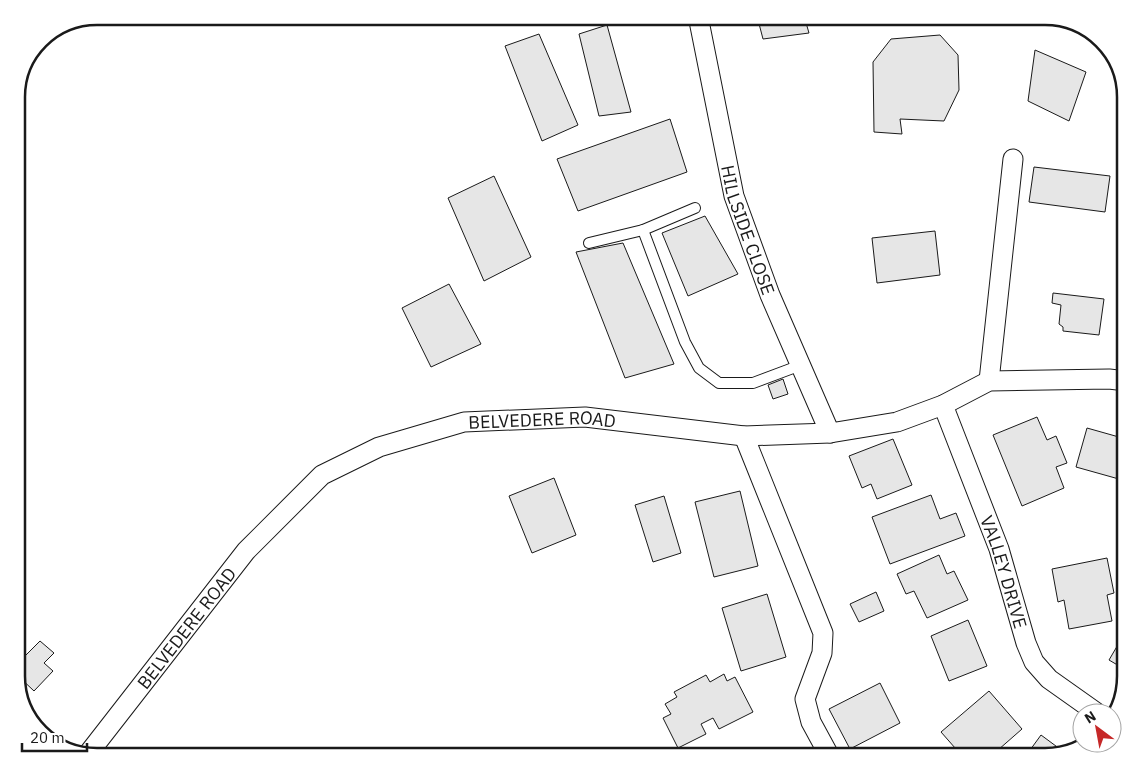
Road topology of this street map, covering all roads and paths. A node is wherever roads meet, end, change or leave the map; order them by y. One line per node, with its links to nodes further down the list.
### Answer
1 (700, 25): 6 (street, HILLSIDE CLOSE)
2 (1013, 159): 8 (street)
3 (695, 208): 4 (lane)
4 (642, 230): 5 (lane); 6 (lane)
5 (589, 243)
6 (801, 364): 10 (street, HILLSIDE CLOSE)
7 (1117, 380): 8 (street, BELVEDERE ROAD)
8 (989, 381): 9 (street, BELVEDERE ROAD)
9 (943, 405): 10 (street, BELVEDERE ROAD); 12 (street, VALLEY DRIVE)
10 (830, 433): 11 (street, BELVEDERE ROAD)
11 (744, 436): 13 (street, BELVEDERE ROAD); 14 (street)
12 (1083, 703)
13 (93, 748)
14 (825, 748)

